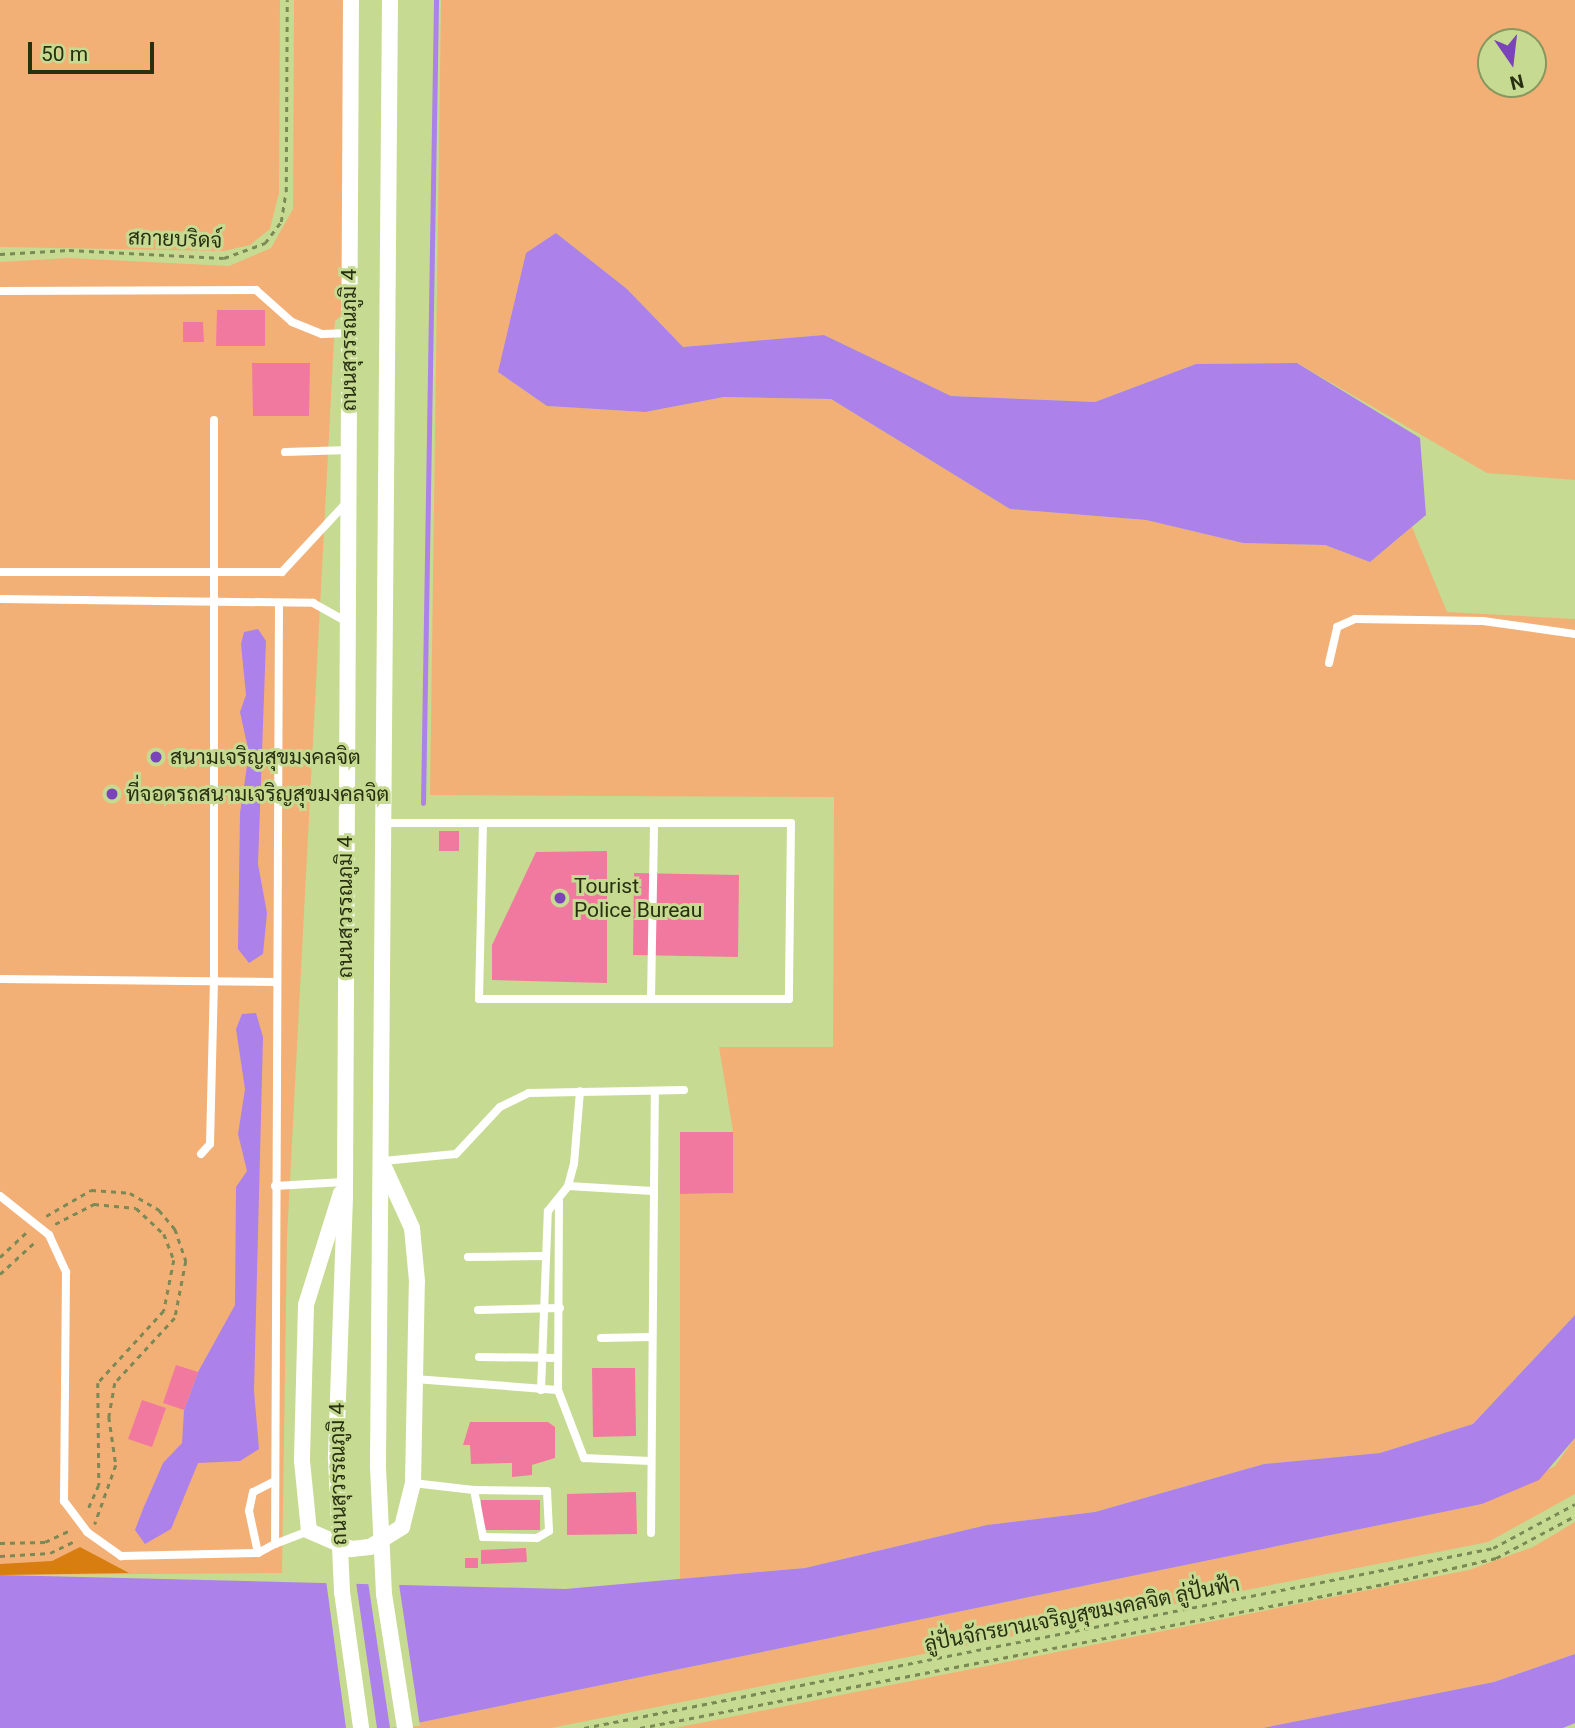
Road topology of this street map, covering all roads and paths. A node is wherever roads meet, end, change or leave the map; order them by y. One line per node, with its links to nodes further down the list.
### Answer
1 (287, 0): 4 (path, สกายบริดจ์)
2 (351, 0): 6 (street, ถนนสุวรรณภูมิ 4)
3 (390, 0): 19 (street, ถนนสุวรรณภูมิ 4)
4 (0, 254)
5 (0, 291): 6 (lane)
6 (349, 333): 8 (street, ถนนสุวรรณภูมิ 4)
7 (214, 420): 12 (lane)
8 (349, 450): 9 (lane); 10 (street, ถนนสุวรรณภูมิ 4)
9 (285, 452)
10 (348, 502): 12 (lane); 16 (street, ถนนสุวรรณภูมิ 4)
11 (0, 572): 12 (lane)
12 (215, 573): 14 (lane)
13 (0, 599): 14 (lane)
14 (216, 601): 15 (lane); 23 (lane)
15 (279, 603): 16 (lane); 24 (lane)
16 (347, 621): 31 (street, ถนนสุวรรณภูมิ 4)
17 (1575, 634): 18 (lane)
18 (1329, 663)
19 (386, 823): 20 (lane); 30 (street, ถนนสุวรรณภูมิ 4)
20 (483, 823): 21 (lane); 25 (lane)
21 (654, 823): 25 (lane); 25 (lane)
22 (0, 979): 23 (lane)
23 (214, 981): 24 (lane); 29 (lane)
24 (276, 982): 32 (lane)
25 (651, 999)
26 (684, 1090): 28 (lane)
27 (580, 1091): 28 (lane); 30 (lane); 33 (lane)
28 (654, 1091): 34 (lane)
29 (201, 1154)
30 (383, 1162): 51 (street); 69 (street, ถนนสุวรรณภูมิ 4)
31 (344, 1183): 32 (lane); 61 (street); 68 (street, ถนนสุวรรณภูมิ 4)
32 (275, 1186): 55 (lane)
33 (568, 1186): 34 (lane); 36 (lane)
34 (653, 1191): 46 (lane)
35 (0, 1196): 37 (lane)
36 (559, 1200): 40 (lane); 44 (lane)
37 (37, 1224): 38 (lane); 39 (path); 62 (path)
38 (45, 1232): 42 (path); 60 (lane); 60 (path)
39 (0, 1256)
40 (545, 1256): 41 (lane); 43 (lane)
41 (468, 1257)
42 (0, 1274)
43 (544, 1308): 44 (lane); 45 (lane); 49 (lane)
44 (560, 1308): 50 (lane)
45 (478, 1310)
46 (651, 1337): 47 (lane); 54 (lane)
47 (601, 1338)
48 (479, 1357): 49 (lane)
49 (542, 1357): 50 (lane); 52 (lane)
50 (558, 1357): 53 (lane)
51 (415, 1379): 52 (lane); 56 (street)
52 (541, 1390): 53 (lane)
53 (558, 1390): 54 (lane)
54 (650, 1461): 63 (lane)
55 (273, 1482): 65 (lane); 66 (lane)
56 (413, 1483): 57 (lane); 61 (street)
57 (474, 1490): 57 (lane)
58 (1575, 1504): 70 (path, ลู่ปั่นจักรยานเจริญสุขมงคลจิต ลู่ปั่นฟ้า)
59 (1575, 1516): 71 (path)
60 (80, 1522): 62 (lane); 64 (path)
61 (309, 1531): 65 (lane)
62 (87, 1532): 66 (lane); 67 (path)
63 (651, 1533)
64 (0, 1543)
65 (275, 1545): 66 (lane)
66 (258, 1553)
67 (0, 1556)
68 (362, 1728)
69 (405, 1728)
70 (584, 1728)
71 (640, 1728)

